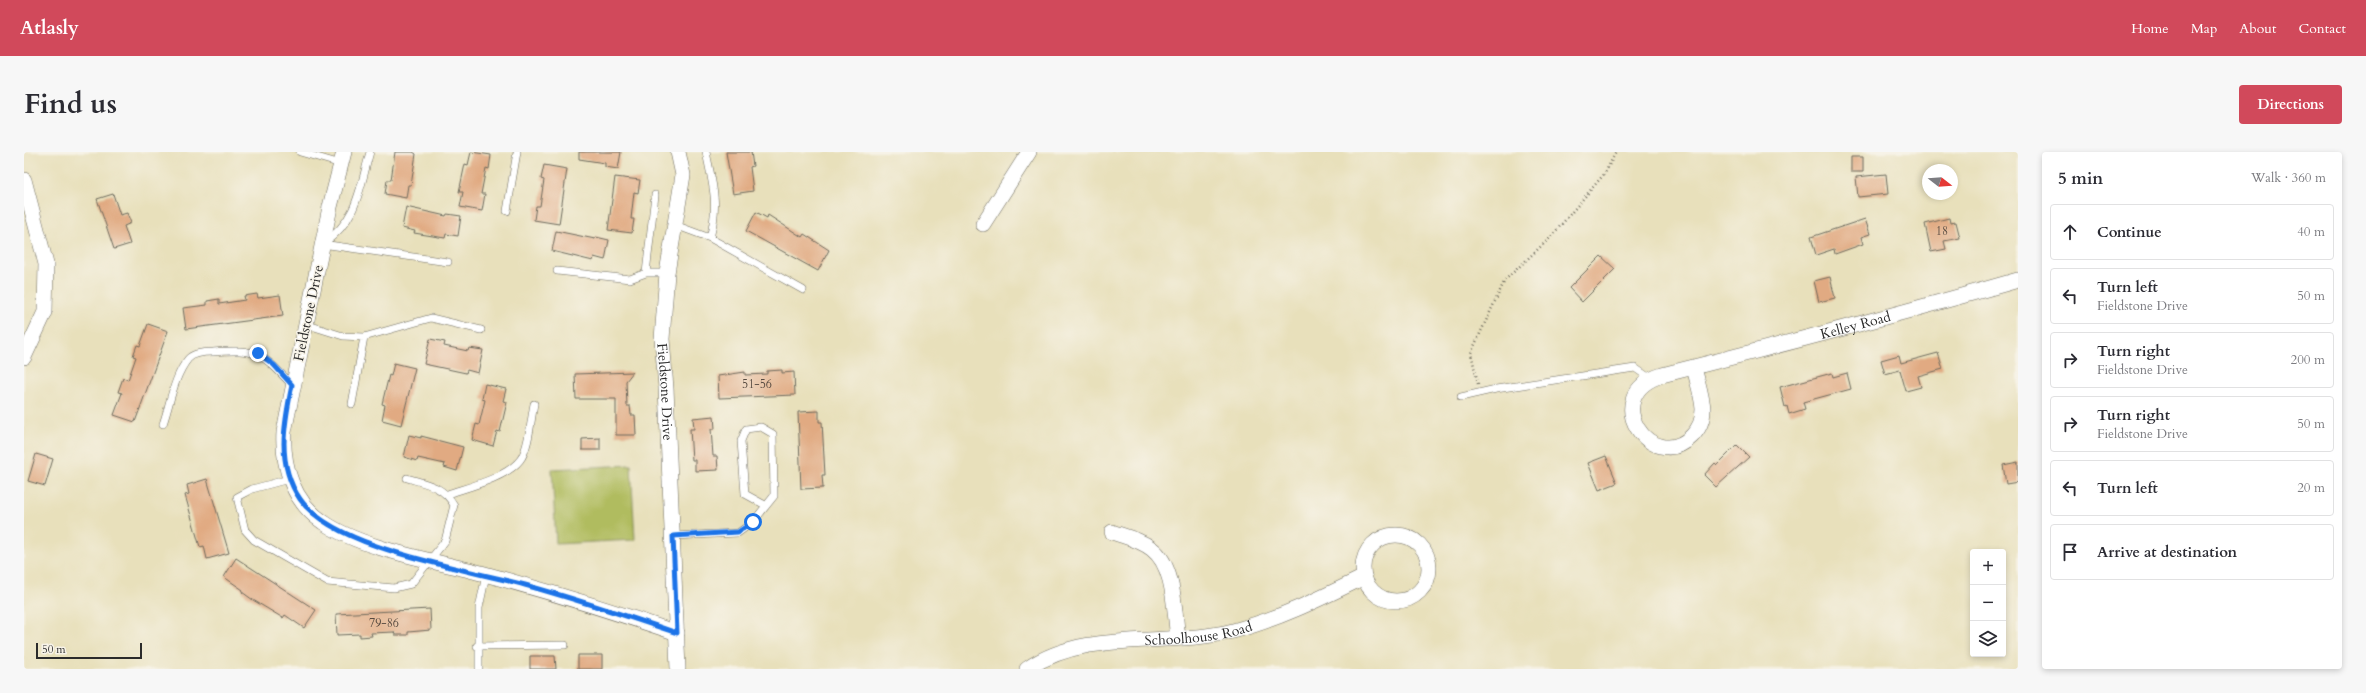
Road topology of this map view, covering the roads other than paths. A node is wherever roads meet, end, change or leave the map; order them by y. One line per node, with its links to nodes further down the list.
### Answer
1 (300, 152): 7 (lane)
2 (370, 152): 14 (lane)
3 (517, 152): 10 (lane)
4 (678, 152): 12 (street, Fieldstone Drive)
5 (706, 152): 13 (lane)
6 (1030, 152): 11 (street)
7 (342, 158): 14 (street, Fieldstone Drive)
8 (24, 180): 24 (street)
9 (655, 195): 17 (lane)
10 (507, 211)
11 (983, 224)
12 (675, 226): 13 (lane); 18 (street, Fieldstone Drive)
13 (710, 238): 20 (lane)
14 (322, 244): 15 (lane); 21 (street, Fieldstone Drive)
15 (448, 262)
16 (557, 271): 17 (lane)
17 (646, 273): 18 (lane)
18 (666, 273): 37 (street, Fieldstone Drive)
19 (2018, 280): 25 (street, Kelley Road)
20 (803, 290)
21 (305, 324): 23 (lane); 27 (street, Fieldstone Drive)
22 (481, 330): 23 (lane)
23 (364, 337): 29 (lane)
24 (24, 357)
25 (1694, 367): 26 (street, Kelley Road); 26 (street, Kelley Road)
26 (1651, 379): 28 (lane)
27 (292, 385): 31 (lane); 33 (street, Fieldstone Drive)
28 (1461, 396)
29 (352, 404)
30 (534, 404): 34 (lane)
31 (163, 424)
32 (407, 478): 34 (lane)
33 (289, 479): 38 (street, Fieldstone Drive); 38 (lane)
34 (448, 494): 38 (lane)
35 (765, 505): 35 (lane); 37 (lane)
36 (1112, 532): 42 (street)
37 (673, 536): 41 (street, Fieldstone Drive)
38 (430, 562): 39 (street, Fieldstone Drive)
39 (486, 575): 41 (street, Fieldstone Drive); 44 (lane)
40 (1364, 577): 40 (street); 42 (street, Schoolhouse Road)
41 (677, 633): 46 (street, Fieldstone Drive)
42 (1178, 638): 47 (street, Schoolhouse Road)
43 (565, 645): 44 (lane)
44 (478, 646): 45 (lane)
45 (479, 669)
46 (678, 669)
47 (1027, 669)

